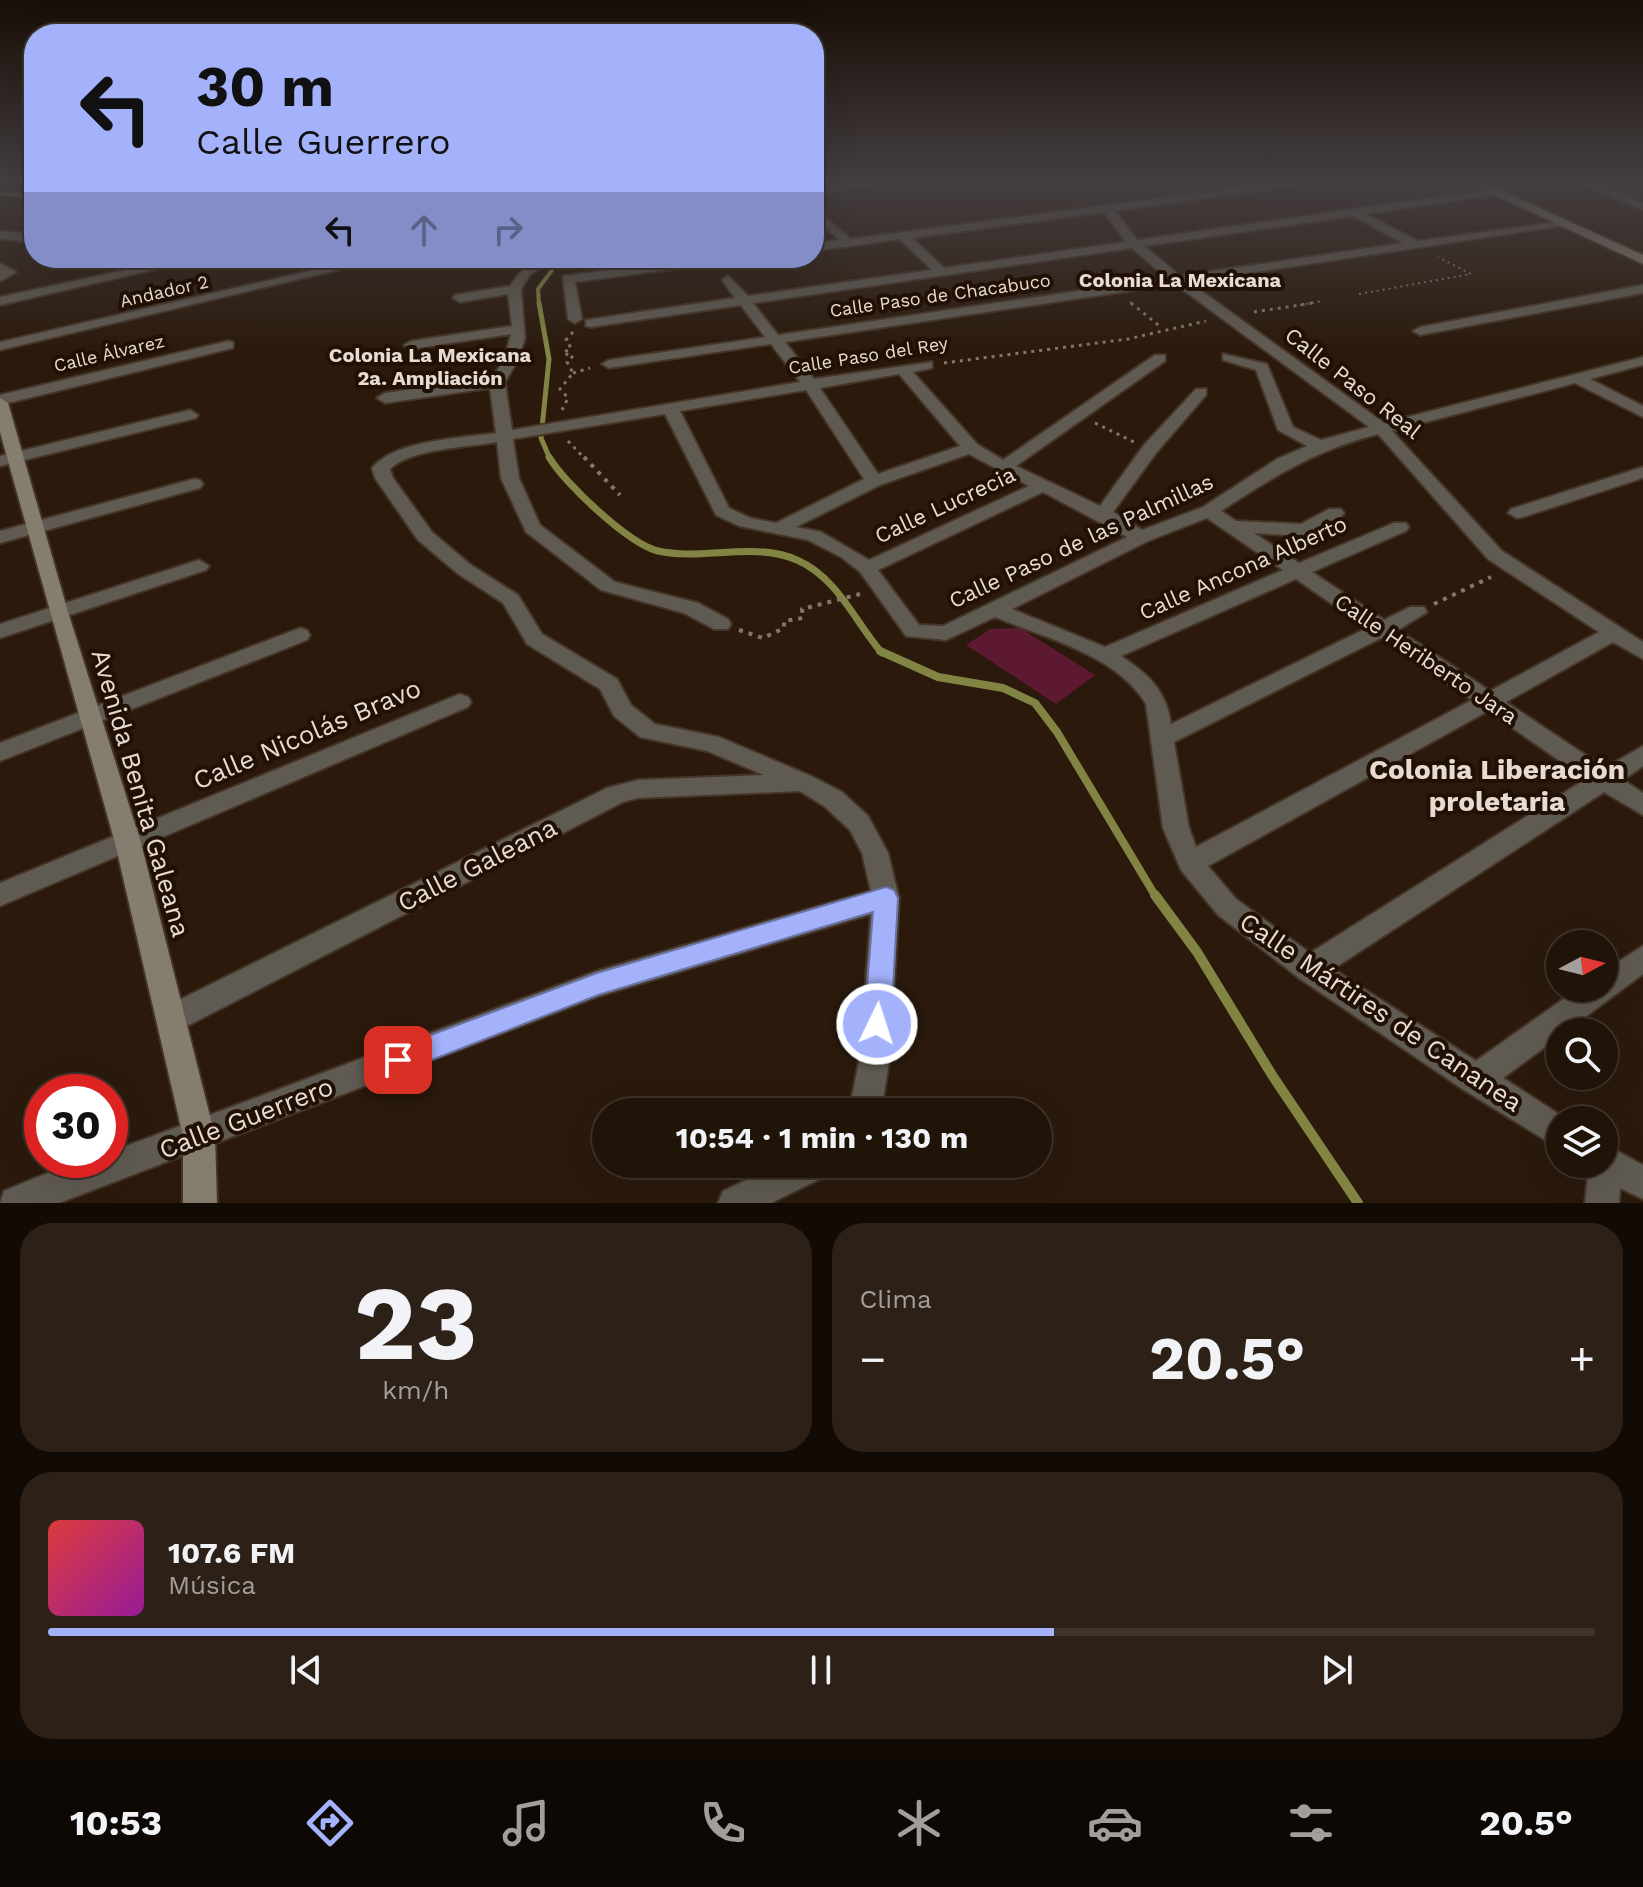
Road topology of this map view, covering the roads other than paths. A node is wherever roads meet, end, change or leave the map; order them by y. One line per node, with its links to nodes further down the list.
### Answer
1 (842, 236): 9 (street)
2 (887, 236): 9 (street)
3 (903, 236): 18 (street)
4 (1128, 236): 11 (street, Calle Paso Real)
5 (1194, 236): 11 (street)
6 (1400, 236): 10 (street)
7 (1470, 236): 10 (street, Calle Paso de Chacabuco)
8 (1590, 236): 13 (street)
9 (848, 242): 12 (street)
10 (1415, 244): 20 (street, Calle Paso de Chacabuco)
11 (1135, 245): 18 (street); 20 (street, Calle Paso Real)
12 (824, 246)
13 (1643, 260)
14 (152, 268): 25 (street)
15 (339, 268): 33 (street, Andador 2)
16 (532, 268): 21 (street)
17 (650, 268): 26 (street)
18 (939, 270): 24 (street)
19 (728, 280): 24 (street)
20 (1179, 281): 30 (street, Calle Paso de Chacabuco); 49 (street, Calle Paso Real)
21 (514, 289): 23 (street); 28 (street)
22 (1643, 289): 29 (street)
23 (460, 298)
24 (742, 298): 27 (street); 30 (street)
25 (0, 301)
26 (575, 323)
27 (591, 323)
28 (519, 329): 32 (street); 41 (street)
29 (1420, 331)
30 (775, 340): 37 (street, Calle Paso de Chacabuco); 42 (street)
31 (228, 345): 45 (street, Calle Álvarez)
32 (411, 345)
33 (0, 346)
34 (1228, 357): 51 (street)
35 (1160, 358): 54 (street)
36 (1643, 361): 40 (street, Calle Paso de las Palmillas)
37 (609, 364)
38 (927, 365): 39 (street, Calle Paso del Rey)
39 (903, 369): 42 (street, Calle Paso del Rey); 52 (street)
40 (1574, 377): 47 (street); 49 (street, Calle Paso de las Palmillas)
41 (497, 382): 44 (street); 50 (street)
42 (810, 384): 46 (street, Calle Paso del Rey); 56 (street)
43 (1201, 392): 62 (street)
44 (385, 398)
45 (0, 401): 53 (street, Avenida Benita Galeana)
46 (671, 409): 50 (street, Calle Paso del Rey); 66 (street)
47 (1643, 412)
48 (190, 415): 53 (street)
49 (1382, 429): 51 (street, Calle Paso de las Palmillas); 78 (street, Calle Paso Real)
50 (509, 437): 75 (street); 89 (street, Calle Paso del Rey)
51 (1320, 446): 59 (street, Calle Paso de las Palmillas)
52 (971, 448): 54 (street); 56 (street)
53 (8, 459): 64 (street, Avenida Benita Galeana)
54 (1004, 467): 58 (street)
55 (1643, 472): 61 (street)
56 (874, 481): 66 (street)
57 (194, 484): 64 (street)
58 (1043, 486): 62 (street); 70 (street, Calle Lucrecia)
59 (1209, 511): 63 (street, Calle Heriberto Jara); 68 (street, Calle Paso de las Palmillas)
60 (1335, 513): 63 (street)
61 (1517, 513)
62 (1103, 514): 68 (street)
63 (1230, 526): 71 (street, Calle Heriberto Jara)
64 (35, 527): 67 (street); 73 (street, Avenida Benita Galeana)
65 (1400, 527): 71 (street, Calle Ancona Alberto)
66 (778, 529): 70 (street)
67 (0, 537)
68 (1141, 537): 72 (street, Calle Paso de las Palmillas)
69 (199, 566): 73 (street)
70 (867, 568): 72 (street, Calle Paso de las Palmillas)
71 (1293, 571): 76 (street, Calle Heriberto Jara); 81 (street, Calle Ancona Alberto)
72 (994, 609): 81 (street, Calle Mártires de Cananea)
73 (58, 612): 77 (street); 84 (street, Avenida Benita Galeana)
74 (1417, 612): 76 (street)
75 (721, 624)
76 (1380, 629): 82 (street, Calle Heriberto Jara); 85 (street)
77 (0, 631)
78 (1614, 633): 80 (street, Calle Paso Real); 82 (street)
79 (300, 635): 84 (street)
80 (1643, 652)
81 (1105, 655): 85 (street, Calle Mártires de Cananea)
82 (1486, 699): 88 (street, Calle Heriberto Jara); 92 (street)
83 (460, 702): 91 (street, Calle Nicolás Bravo)
84 (90, 716): 86 (street); 91 (street, Avenida Benita Galeana)
85 (1164, 737): 92 (street, Calle Mártires de Cananea)
86 (0, 752)
87 (1643, 755): 88 (street)
88 (1605, 780): 90 (street, Calle Heriberto Jara); 96 (street)
89 (803, 782): 94 (street); 99 (street, Calle Galeana)
90 (1643, 806)
91 (128, 843): 93 (street, Calle Nicolás Bravo); 99 (street, Avenida Benita Galeana)
92 (1190, 863): 96 (street, Calle Mártires de Cananea)
93 (0, 895)
94 (886, 898): 101 (street); 103 (street, Calle Guerrero)
95 (1643, 958): 97 (street)
96 (1309, 969): 100 (street, Calle Mártires de Cananea)
97 (1618, 976)
98 (1582, 1002): 100 (street)
99 (171, 1019): 103 (street, Avenida Benita Galeana)
100 (1475, 1080): 102 (street, Calle Mártires de Cananea)
101 (868, 1098)
102 (1546, 1124)
103 (199, 1136): 108 (street, Calle Guerrero); 109 (street, Avenida Benita Galeana)
104 (1618, 1169): 107 (street)
105 (788, 1178): 110 (street)
106 (1604, 1178): 111 (street)
107 (1643, 1183)
108 (16, 1203)
109 (200, 1203)
110 (735, 1203)
111 (1602, 1203)

